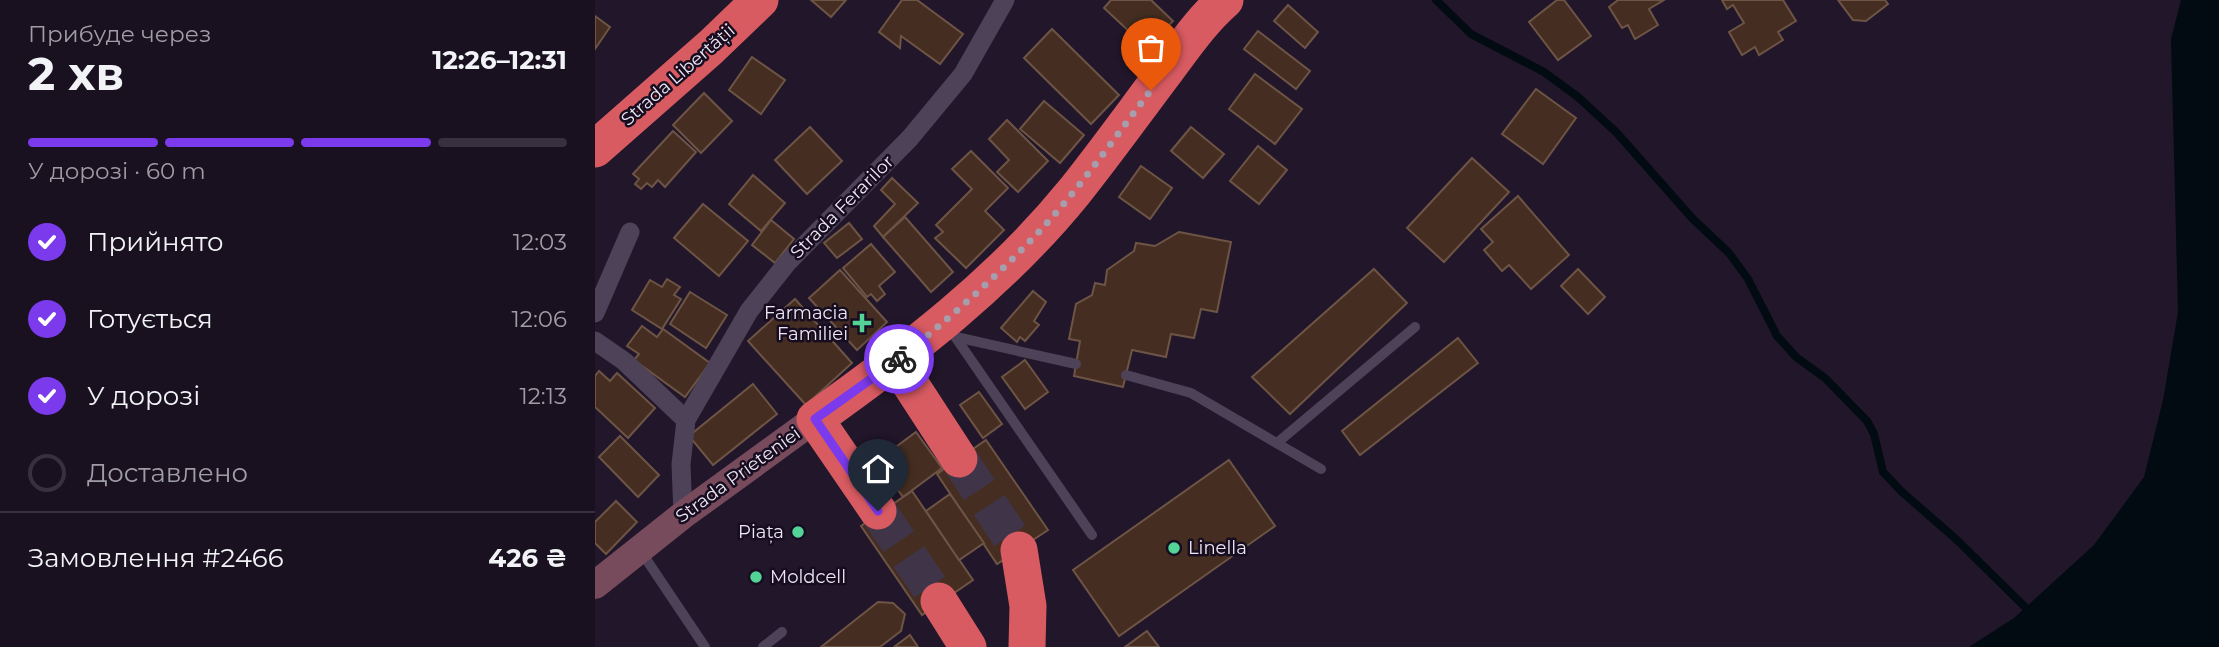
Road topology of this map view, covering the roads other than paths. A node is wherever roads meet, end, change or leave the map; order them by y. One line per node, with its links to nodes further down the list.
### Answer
1 (760, 0): 4 (highway, Strada Libertății)
2 (1005, 0): 14 (street, Strada Ferarilor)
3 (1225, 0): 8 (highway, Strada Prieteniei)
4 (595, 149)
5 (630, 232): 6 (street)
6 (595, 313)
7 (1415, 327): 15 (lane)
8 (950, 329): 10 (highway, Strada Prieteniei); 11 (lane); 20 (lane)
9 (595, 341): 14 (street)
10 (895, 362): 13 (highway, Strada Prieteniei); 16 (highway)
11 (1076, 364)
12 (1126, 375): 15 (lane)
13 (815, 419): 18 (highway); 19 (street, Strada Prieteniei)
14 (686, 420): 19 (street, Strada Ferarilor)
15 (1277, 443): 17 (lane)
16 (959, 459)
17 (1321, 469)
18 (878, 511)
19 (683, 515): 21 (street, Strada Prieteniei)
20 (1092, 535)
21 (639, 550): 23 (street, Strada Prieteniei); 26 (lane)
22 (1019, 550): 29 (highway)
23 (595, 585)
24 (939, 601): 28 (highway)
25 (782, 632): 27 (lane)
26 (705, 647)
27 (763, 647)
28 (968, 647)
29 (1027, 647)

